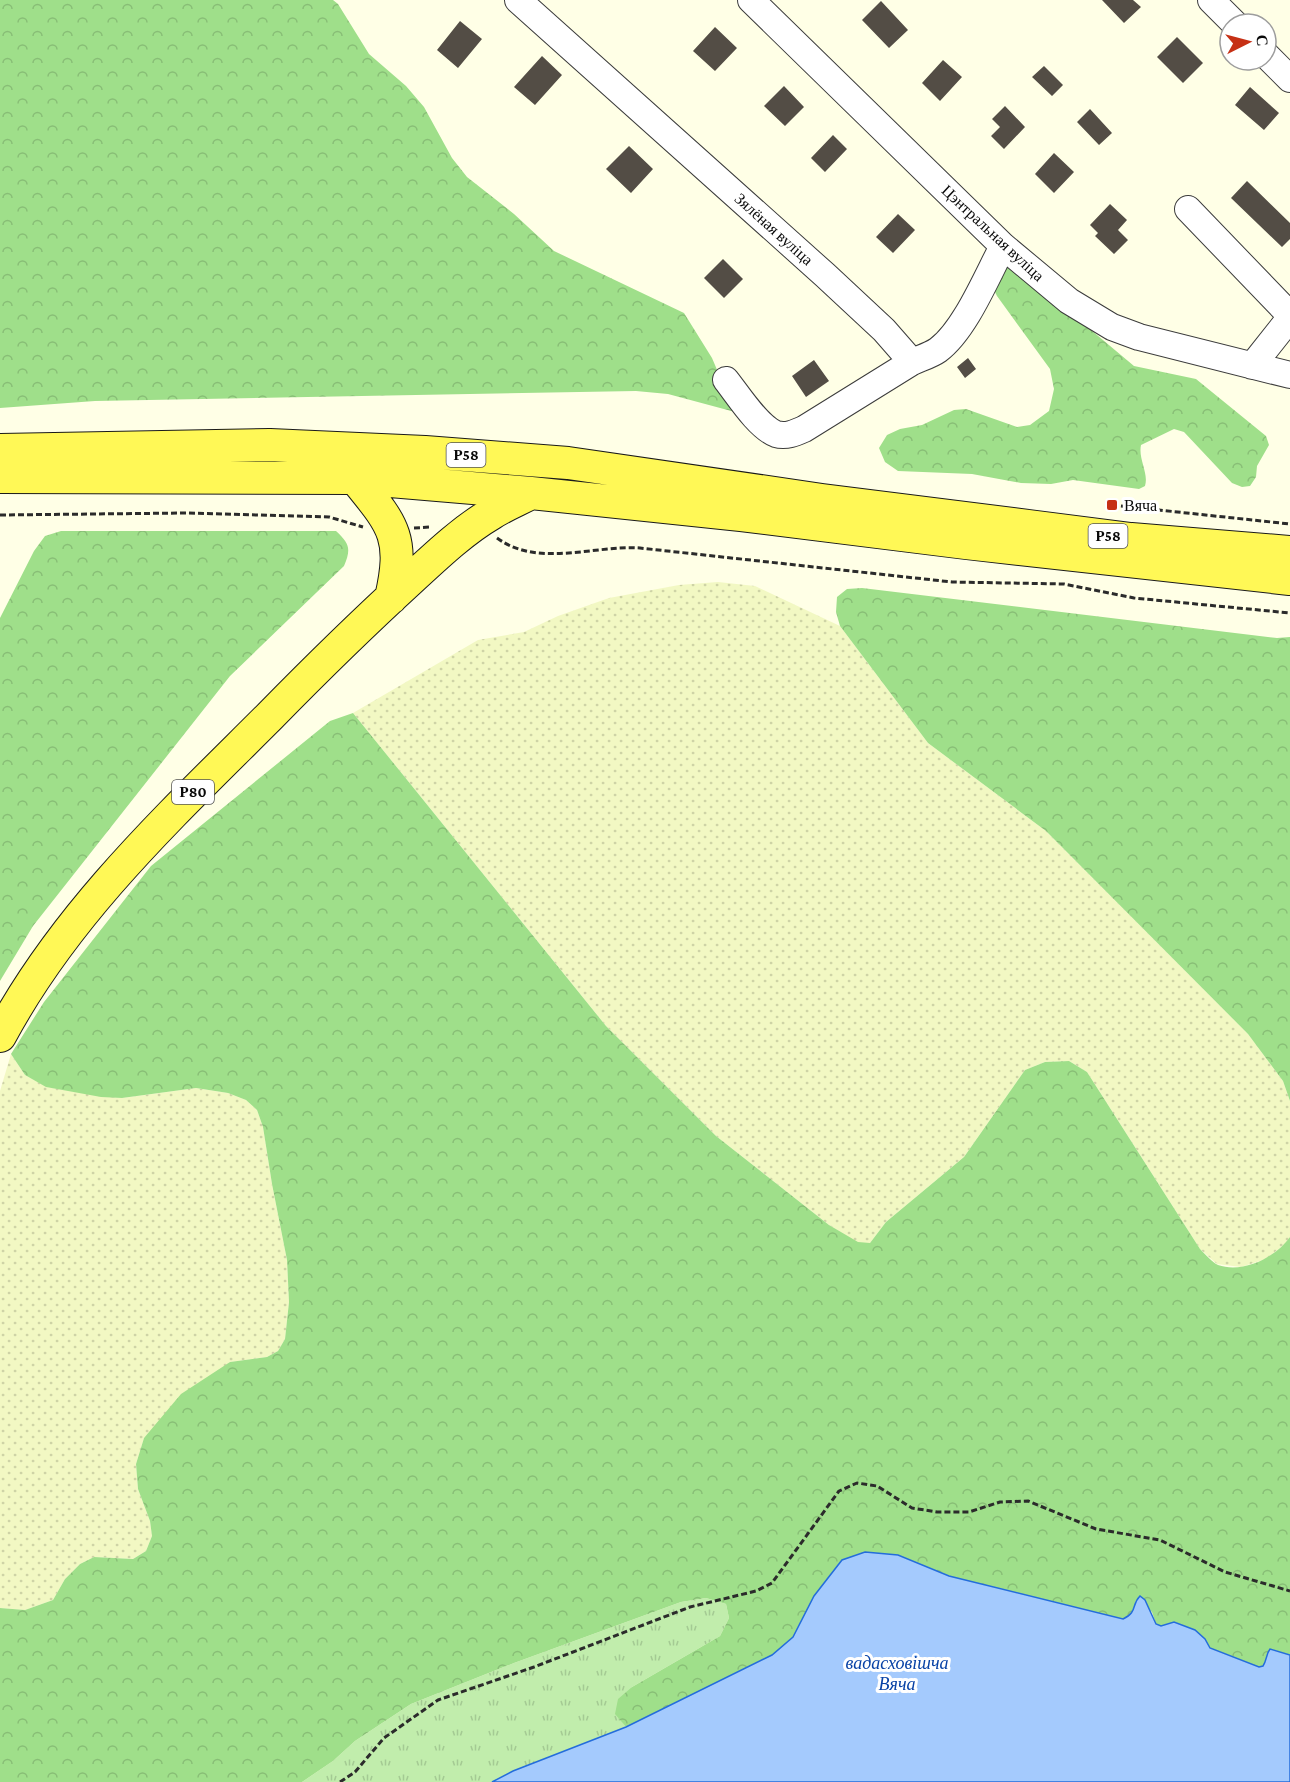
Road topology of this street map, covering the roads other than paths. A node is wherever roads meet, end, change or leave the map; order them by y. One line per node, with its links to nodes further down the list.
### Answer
1 (518, 0): 10 (street, Зялёная вуліца)
2 (751, 0): 8 (street, Цэнтральная вуліца)
3 (1211, 0): 4 (street)
4 (1223, 12)
5 (1278, 68): 6 (street)
6 (1290, 80)
7 (1188, 209): 9 (street)
8 (1003, 246): 10 (street); 11 (street, Цэнтральная вуліца)
9 (1290, 317): 11 (street)
10 (912, 362): 13 (street)
11 (1252, 366): 12 (street, Цэнтральная вуліца)
12 (1290, 375)
13 (726, 380)
14 (0, 450): 18 (main road, Р58)
15 (0, 477): 16 (main road, Р58)
16 (355, 478): 17 (main road, Р58); 20 (main road)
17 (531, 493): 19 (main road, Р58); 20 (main road, Р80)
18 (1290, 552)
19 (1290, 579)
20 (391, 598): 21 (main road, Р80)
21 (0, 1036)

